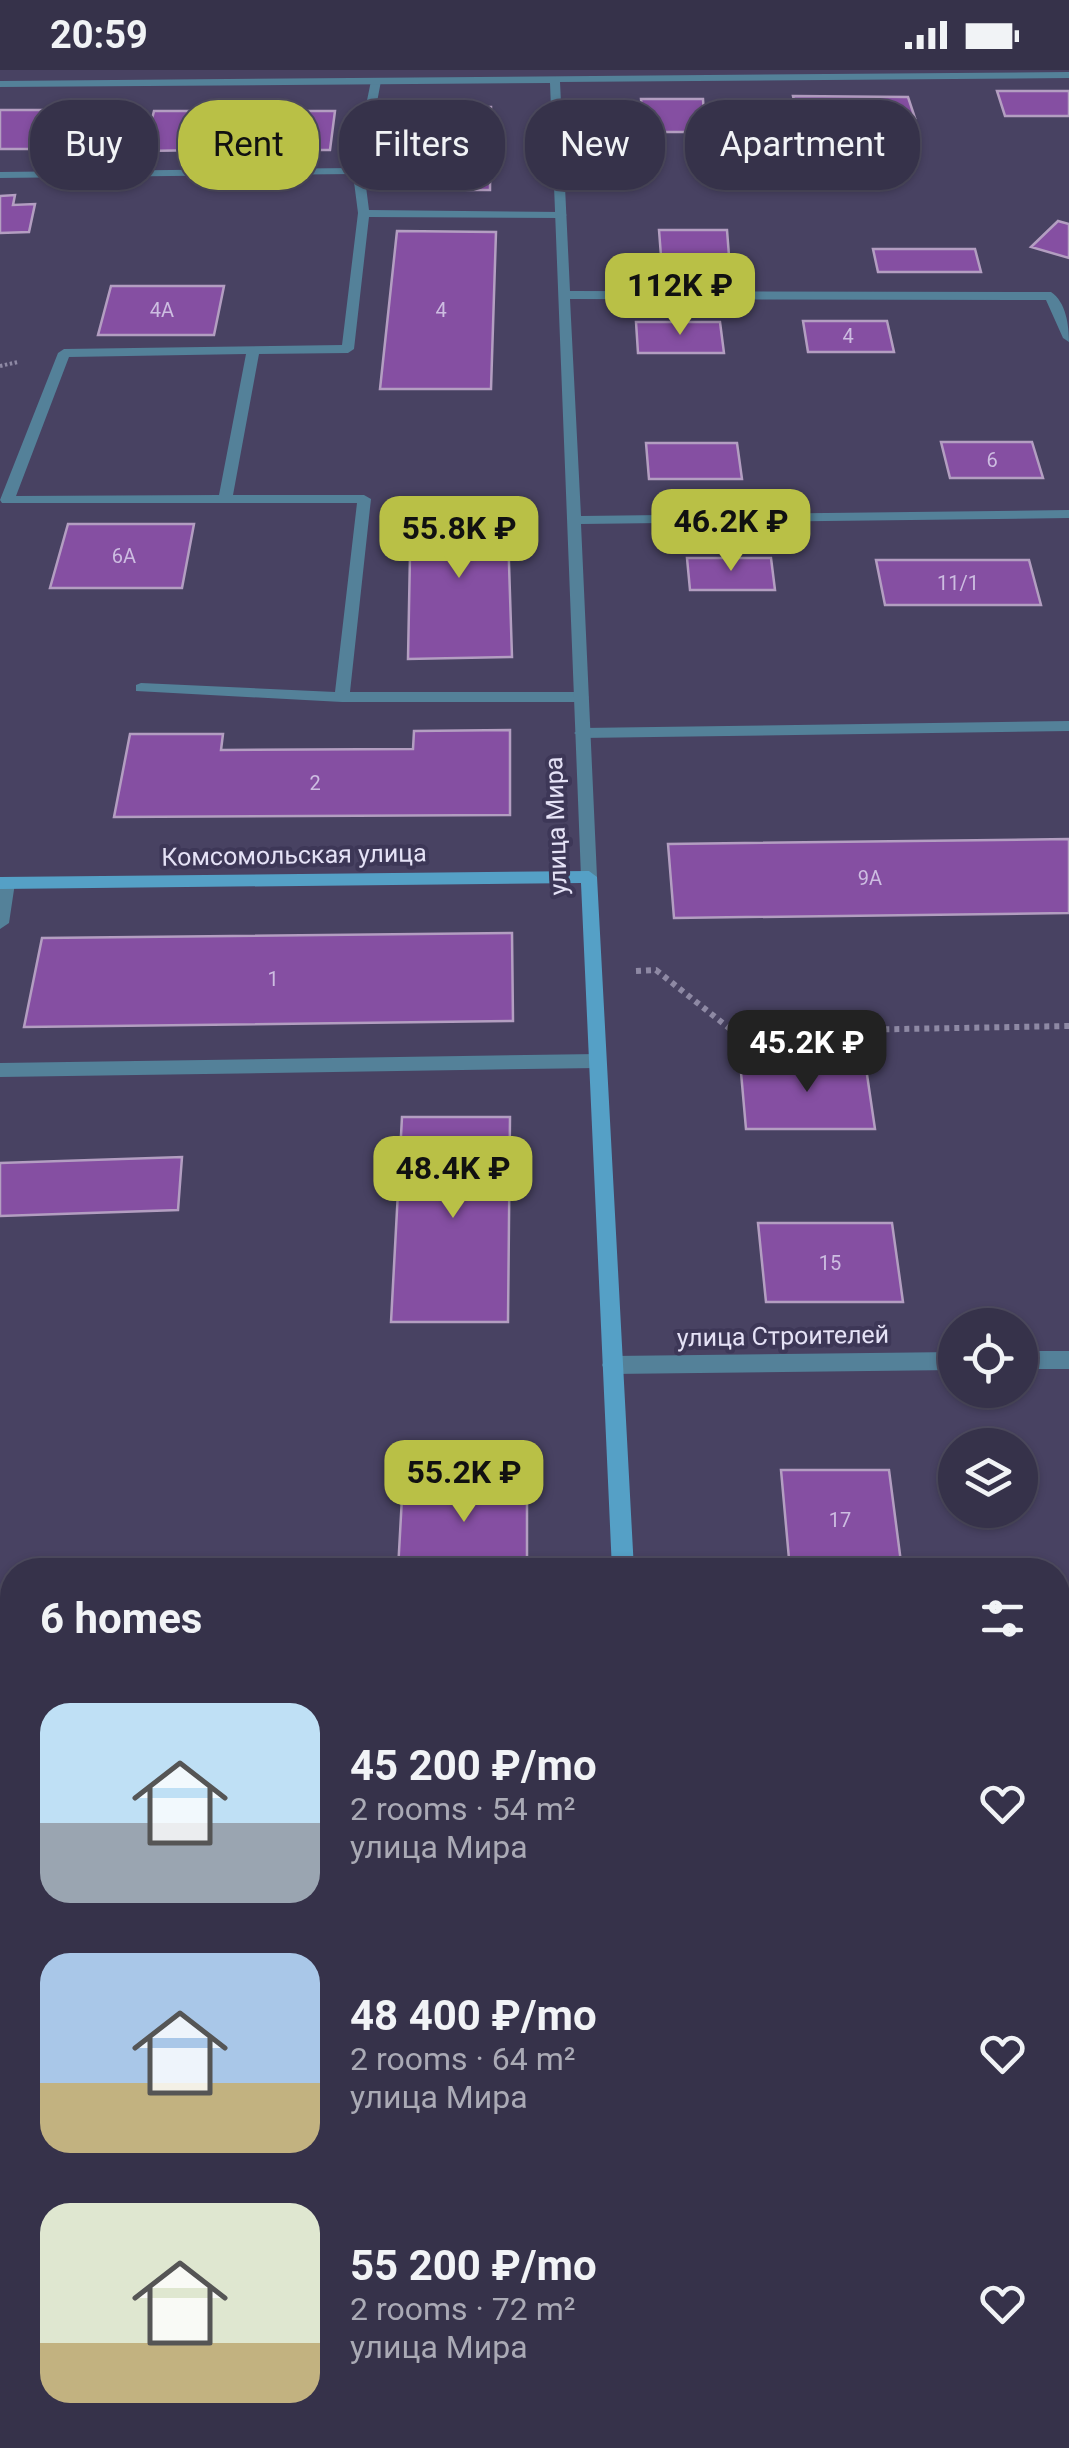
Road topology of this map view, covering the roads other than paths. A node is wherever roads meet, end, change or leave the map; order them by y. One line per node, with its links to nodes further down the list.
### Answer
1 (1069, 75): 2 (street)
2 (556, 79): 3 (street); 10 (street, улица Мира)
3 (376, 81): 4 (street); 5 (street)
4 (0, 84)
5 (372, 100)
6 (339, 172): 7 (street)
7 (0, 175)
8 (361, 190): 9 (street)
9 (364, 213): 10 (street); 13 (street)
10 (561, 214): 11 (street, улица Мира)
11 (564, 295): 12 (street); 16 (street, улица Мира)
12 (1069, 338)
13 (253, 350): 14 (street); 14 (street)
14 (225, 499): 18 (street)
15 (1069, 514): 16 (street)
16 (574, 520): 19 (street, улица Мира)
17 (141, 688): 18 (street)
18 (342, 697): 19 (street)
19 (581, 697): 21 (street, улица Мира)
20 (1069, 726): 21 (street)
21 (582, 732): 22 (street, улица Мира)
22 (588, 876): 23 (street, Комсомольская улица); 25 (street, улица Мира)
23 (4, 883): 24 (street)
24 (0, 923)
25 (597, 1061): 26 (street); 30 (street, улица Мира)
26 (0, 1070)
27 (1038, 1360): 28 (street)
28 (1069, 1360)
29 (938, 1361): 30 (street, улица Строителей)
30 (612, 1365): 31 (street, улица Мира)
31 (621, 1558)

